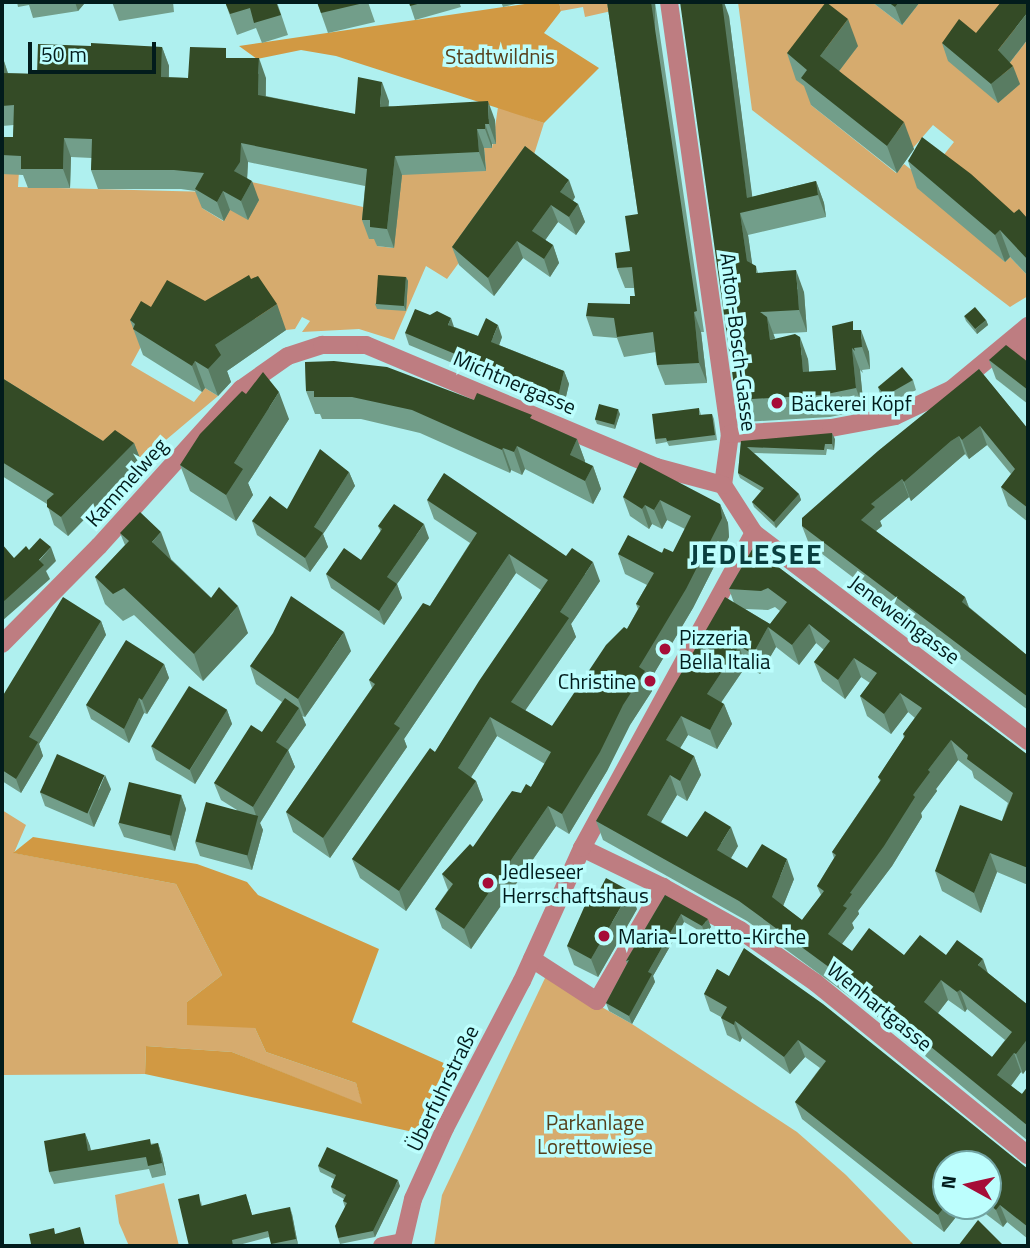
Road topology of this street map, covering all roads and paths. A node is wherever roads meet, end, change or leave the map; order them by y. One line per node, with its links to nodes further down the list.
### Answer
1 (669, 2): 6 (street, Anton-Bosch-Gasse)
2 (1028, 326): 3 (street)
3 (1013, 341): 4 (street); 6 (street)
4 (1028, 352)
5 (288, 356): 7 (street, Michtnergasse); 9 (street, Kammelweg)
6 (730, 434): 7 (street, Anton-Bosch-Gasse)
7 (723, 485): 8 (street)
8 (754, 533): 10 (street, Jeneweingasse); 11 (street)
9 (2, 645)
10 (1028, 741)
11 (582, 848): 12 (street, Wenhartgasse); 13 (street, Überfuhrstraße)
12 (663, 887): 13 (street); 14 (street, Wenhartgasse)
13 (532, 959): 15 (street, Überfuhrstraße)
14 (1028, 1155)
15 (404, 1245): 16 (street)
16 (382, 1246)

